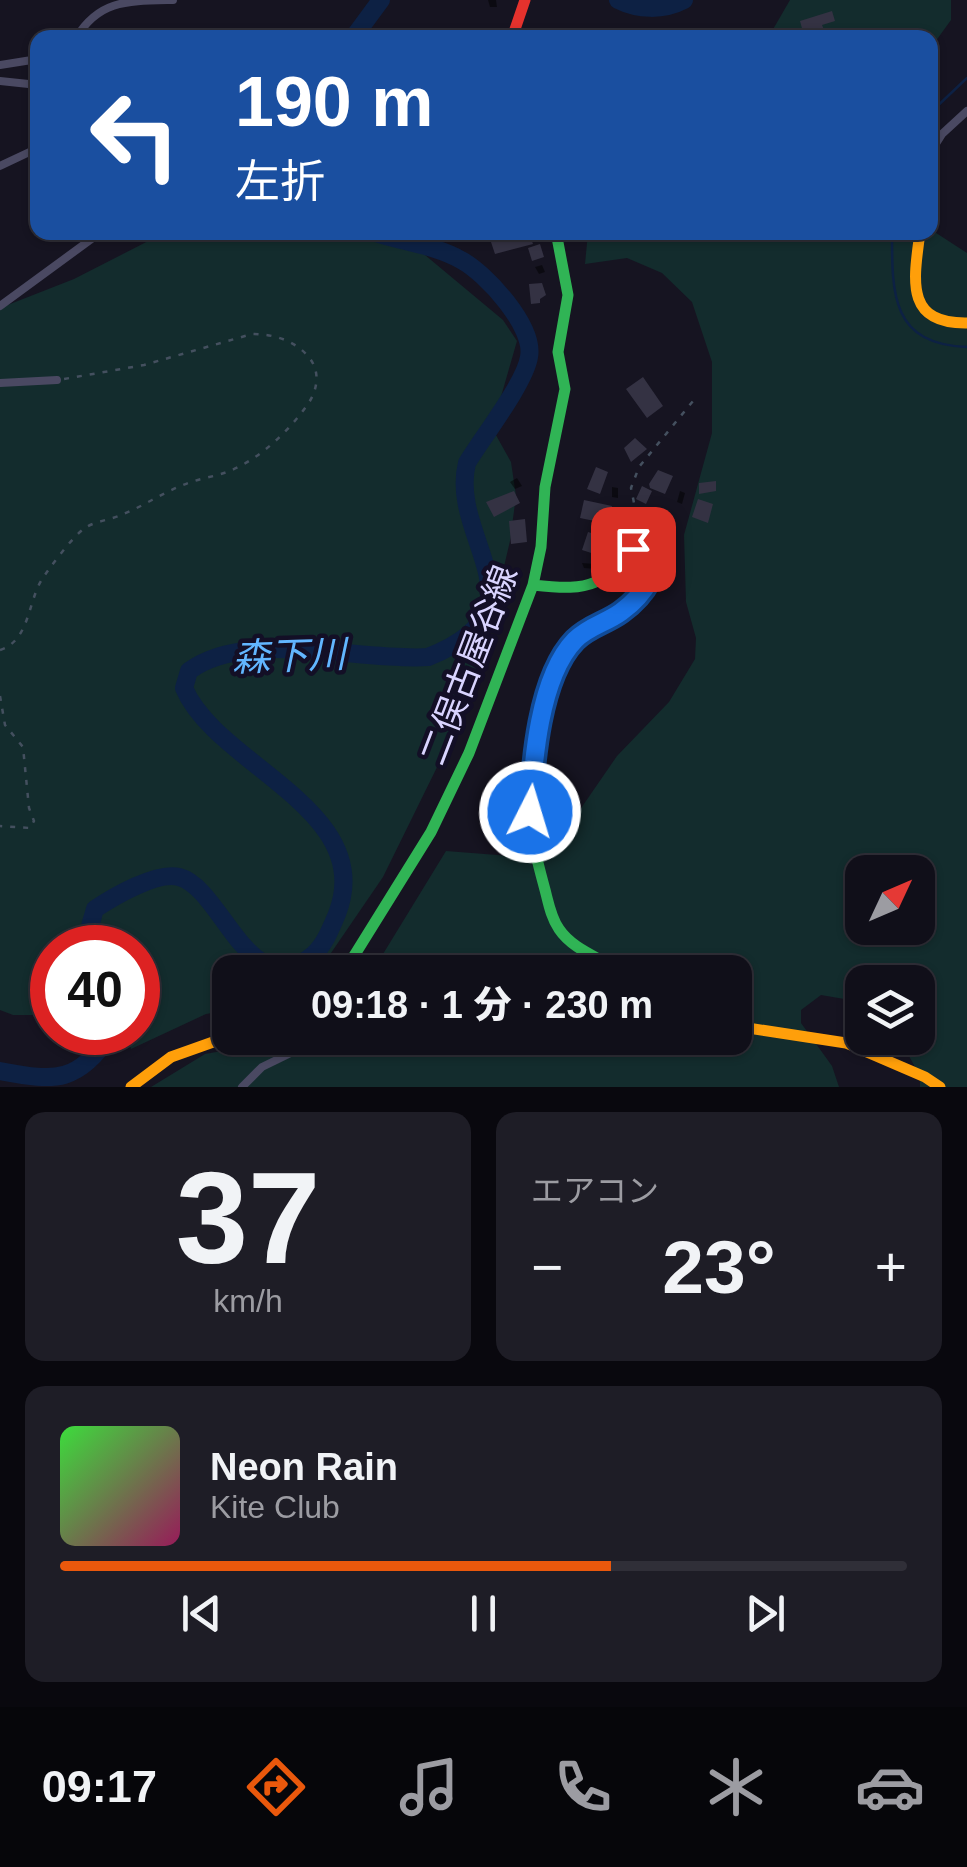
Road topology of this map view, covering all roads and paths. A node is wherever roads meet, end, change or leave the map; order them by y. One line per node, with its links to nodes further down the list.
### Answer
1 (173, 0): 3 (street)
2 (526, 0): 4 (street)
3 (80, 30)
4 (515, 30)
5 (30, 60): 6 (street)
6 (0, 64)
7 (0, 81): 8 (street)
8 (30, 84)
9 (967, 111): 10 (street)
10 (938, 140)
11 (30, 152): 12 (street)
12 (0, 166)
13 (90, 240): 16 (street)
14 (558, 240): 22 (street, 二俣古屋谷線)
15 (919, 240): 17 (street)
16 (0, 306)
17 (967, 323)
18 (57, 380): 19 (street); 23 (path)
19 (0, 383)
20 (692, 400): 21 (path)
21 (642, 540): 22 (street); 27 (street)
22 (533, 586): 26 (street, 二俣古屋谷線)
23 (0, 650)
24 (0, 696): 25 (path)
25 (0, 826)
26 (355, 955)
27 (591, 955)
28 (752, 1029): 33 (street)
29 (212, 1042): 31 (street)
30 (287, 1055): 32 (street)
31 (131, 1087)
32 (242, 1087)
33 (940, 1087)

